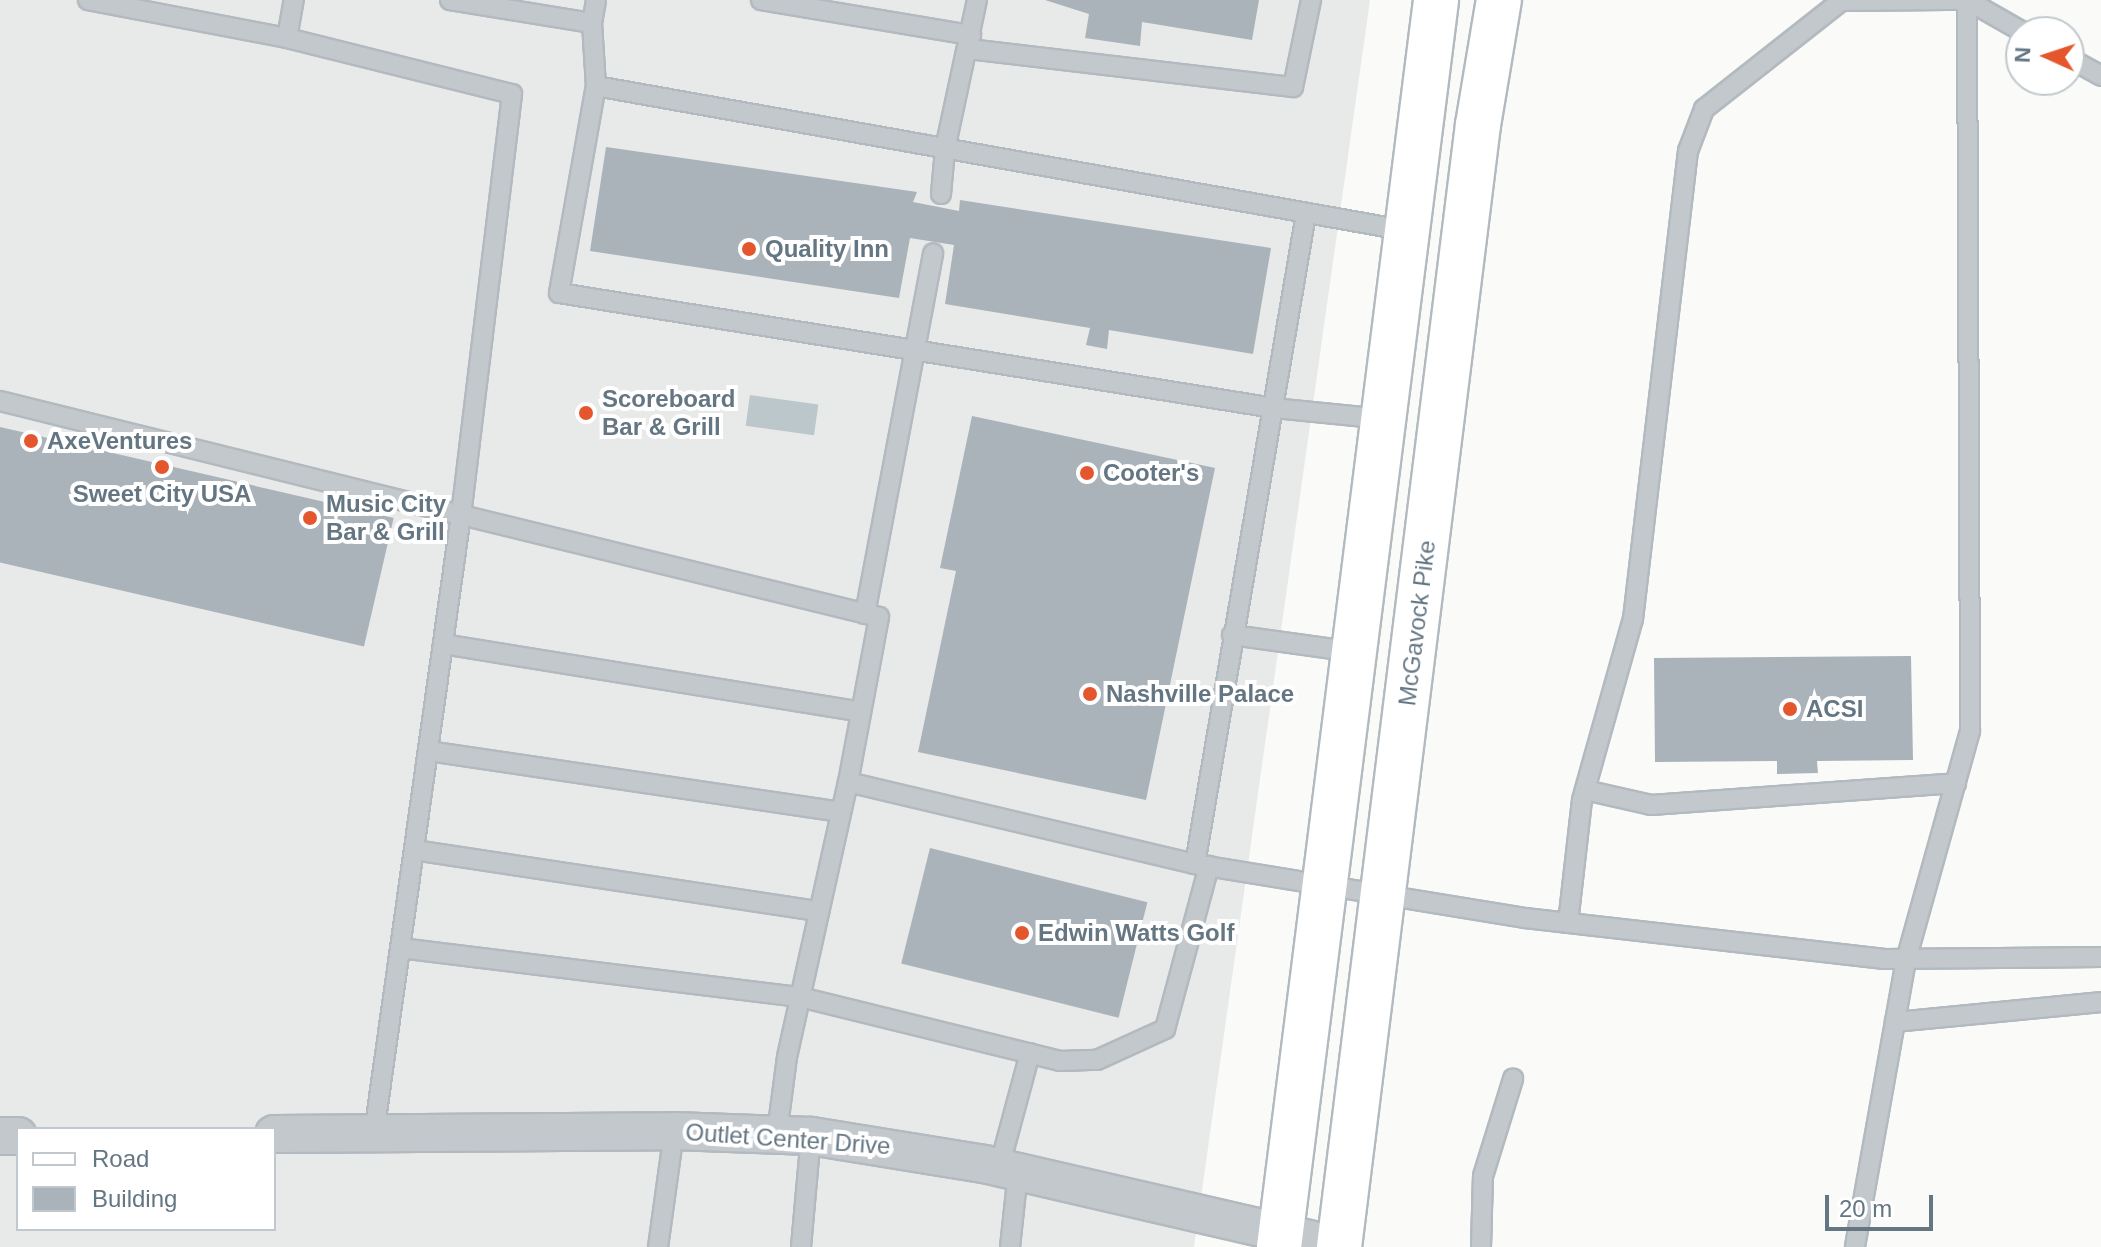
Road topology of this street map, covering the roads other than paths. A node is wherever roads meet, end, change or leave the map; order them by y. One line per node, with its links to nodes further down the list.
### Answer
1 (88, 0): 13 (lane)
2 (294, 0): 13 (lane)
3 (450, 0): 12 (lane)
4 (596, 0): 12 (lane)
5 (761, 0): 14 (lane)
6 (977, 0): 14 (lane)
7 (1311, 0): 14 (lane)
8 (1436, 0): 19 (street)
9 (1499, 0): 39 (street, McGavock Pike)
10 (1967, 0): 11 (lane); 33 (lane); 34 (lane)
11 (2005, 22)
12 (592, 23): 15 (lane)
13 (287, 38): 25 (lane)
14 (970, 42): 16 (lane)
15 (596, 86): 16 (lane); 21 (lane)
16 (945, 149): 17 (lane); 18 (lane)
17 (941, 194)
18 (1306, 214): 19 (lane); 23 (lane)
19 (1408, 232): 24 (street)
20 (933, 253): 21 (lane)
21 (918, 352): 23 (lane); 26 (lane)
22 (0, 401): 25 (lane)
23 (1274, 408): 24 (lane); 27 (lane)
24 (1384, 419): 29 (street)
25 (461, 515): 26 (lane); 28 (lane)
26 (865, 614): 30 (lane)
27 (1232, 635): 29 (lane); 37 (lane)
28 (443, 644): 30 (lane); 31 (lane)
29 (1355, 652): 38 (street)
30 (861, 712): 32 (lane)
31 (428, 751): 35 (lane); 36 (lane)
32 (848, 782): 35 (lane); 37 (lane)
33 (1956, 783): 34 (lane); 44 (lane)
34 (1585, 790): 41 (lane)
35 (841, 812): 40 (lane)
36 (414, 850): 40 (lane); 42 (lane)
37 (1202, 865): 38 (lane); 48 (lane)
38 (1325, 885): 39 (lane); 55 (street)
39 (1383, 893): 41 (lane); 56 (street, McGavock Pike)
40 (819, 911): 45 (lane)
41 (1568, 923): 44 (lane)
42 (400, 948): 45 (lane); 51 (lane)
43 (2101, 957): 44 (lane)
44 (1906, 960): 47 (lane)
45 (800, 997): 48 (lane); 53 (lane)
46 (2101, 1002): 47 (lane)
47 (1895, 1022): 61 (lane)
48 (1030, 1053): 54 (lane)
49 (1513, 1079): 60 (lane)
50 (674, 1131): 51 (street, Outlet Center Drive); 53 (street, Outlet Center Drive); 57 (lane)
51 (374, 1133): 52 (street, Outlet Center Drive)
52 (276, 1134)
53 (794, 1134): 54 (street, Outlet Center Drive); 58 (lane)
54 (1009, 1170): 55 (street, Outlet Center Drive); 59 (lane)
55 (1280, 1241): 56 (street, Outlet Center Drive)
56 (1340, 1246)
57 (658, 1247)
58 (801, 1247)
59 (1010, 1247)
60 (1481, 1247)
61 (1855, 1247)

